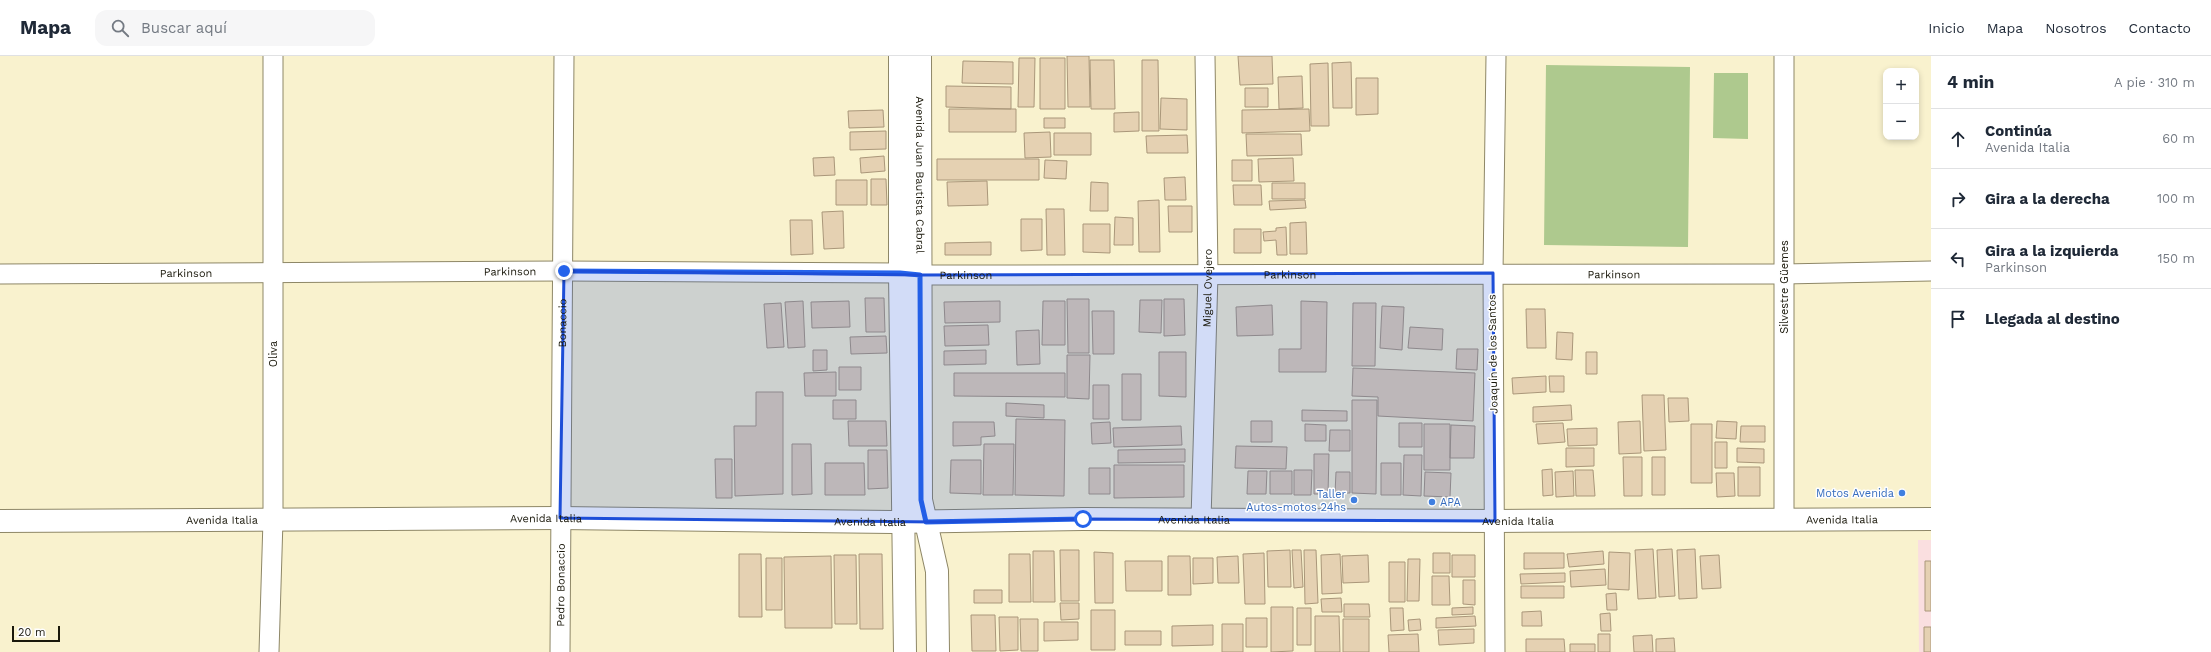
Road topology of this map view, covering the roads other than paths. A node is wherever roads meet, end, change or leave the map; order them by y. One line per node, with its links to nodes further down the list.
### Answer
1 (273, 56): 10 (street, Oliva)
2 (564, 56): 8 (street, Bonaccio)
3 (900, 56): 13 (main road, Avenida Juan Bautista Cabral)
4 (920, 56): 13 (main road, Avenida Juan Bautista Cabral)
5 (1205, 56): 14 (street, Miguel Ovejero)
6 (1496, 56): 11 (street, Joaquín de los Santos)
7 (1784, 56): 15 (street, Silvestre Güemes)
8 (564, 271): 10 (street, Parkinson); 13 (street, Parkinson); 16 (street, Bonaccio)
9 (1931, 271): 15 (street, Parkinson)
10 (273, 273): 12 (street, Parkinson); 19 (street, Oliva)
11 (1493, 273): 14 (street, Parkinson); 15 (street, Parkinson); 22 (street, Joaquín de los Santos)
12 (0, 274)
13 (910, 274): 14 (street, Parkinson); 23 (main road, Avenida Juan Bautista Cabral); 24 (main road, Avenida Juan Bautista Cabral)
14 (1208, 274): 20 (street, Miguel Ovejero)
15 (1784, 274): 17 (street, Silvestre Güemes)
16 (560, 518): 19 (main road, Avenida Italia); 23 (main road, Avenida Italia); 26 (street, Pedro Bonaccio)
17 (1784, 519): 18 (main road, Avenida Italia); 22 (main road, Avenida Italia)
18 (1931, 519)
19 (273, 520): 21 (main road, Avenida Italia); 25 (street, Oliva)
20 (1201, 520): 22 (main road, Avenida Italia); 24 (main road, Avenida Italia)
21 (0, 521)
22 (1495, 521): 29 (street, Joaquín de los Santos)
23 (903, 522): 24 (main road, Avenida Italia); 27 (main road, Avenida Juan Bautista Cabral)
24 (926, 522): 28 (main road, Avenida Juan Bautista Cabral)
25 (269, 652)
26 (560, 652)
27 (905, 652)
28 (938, 652)
29 (1495, 652)

